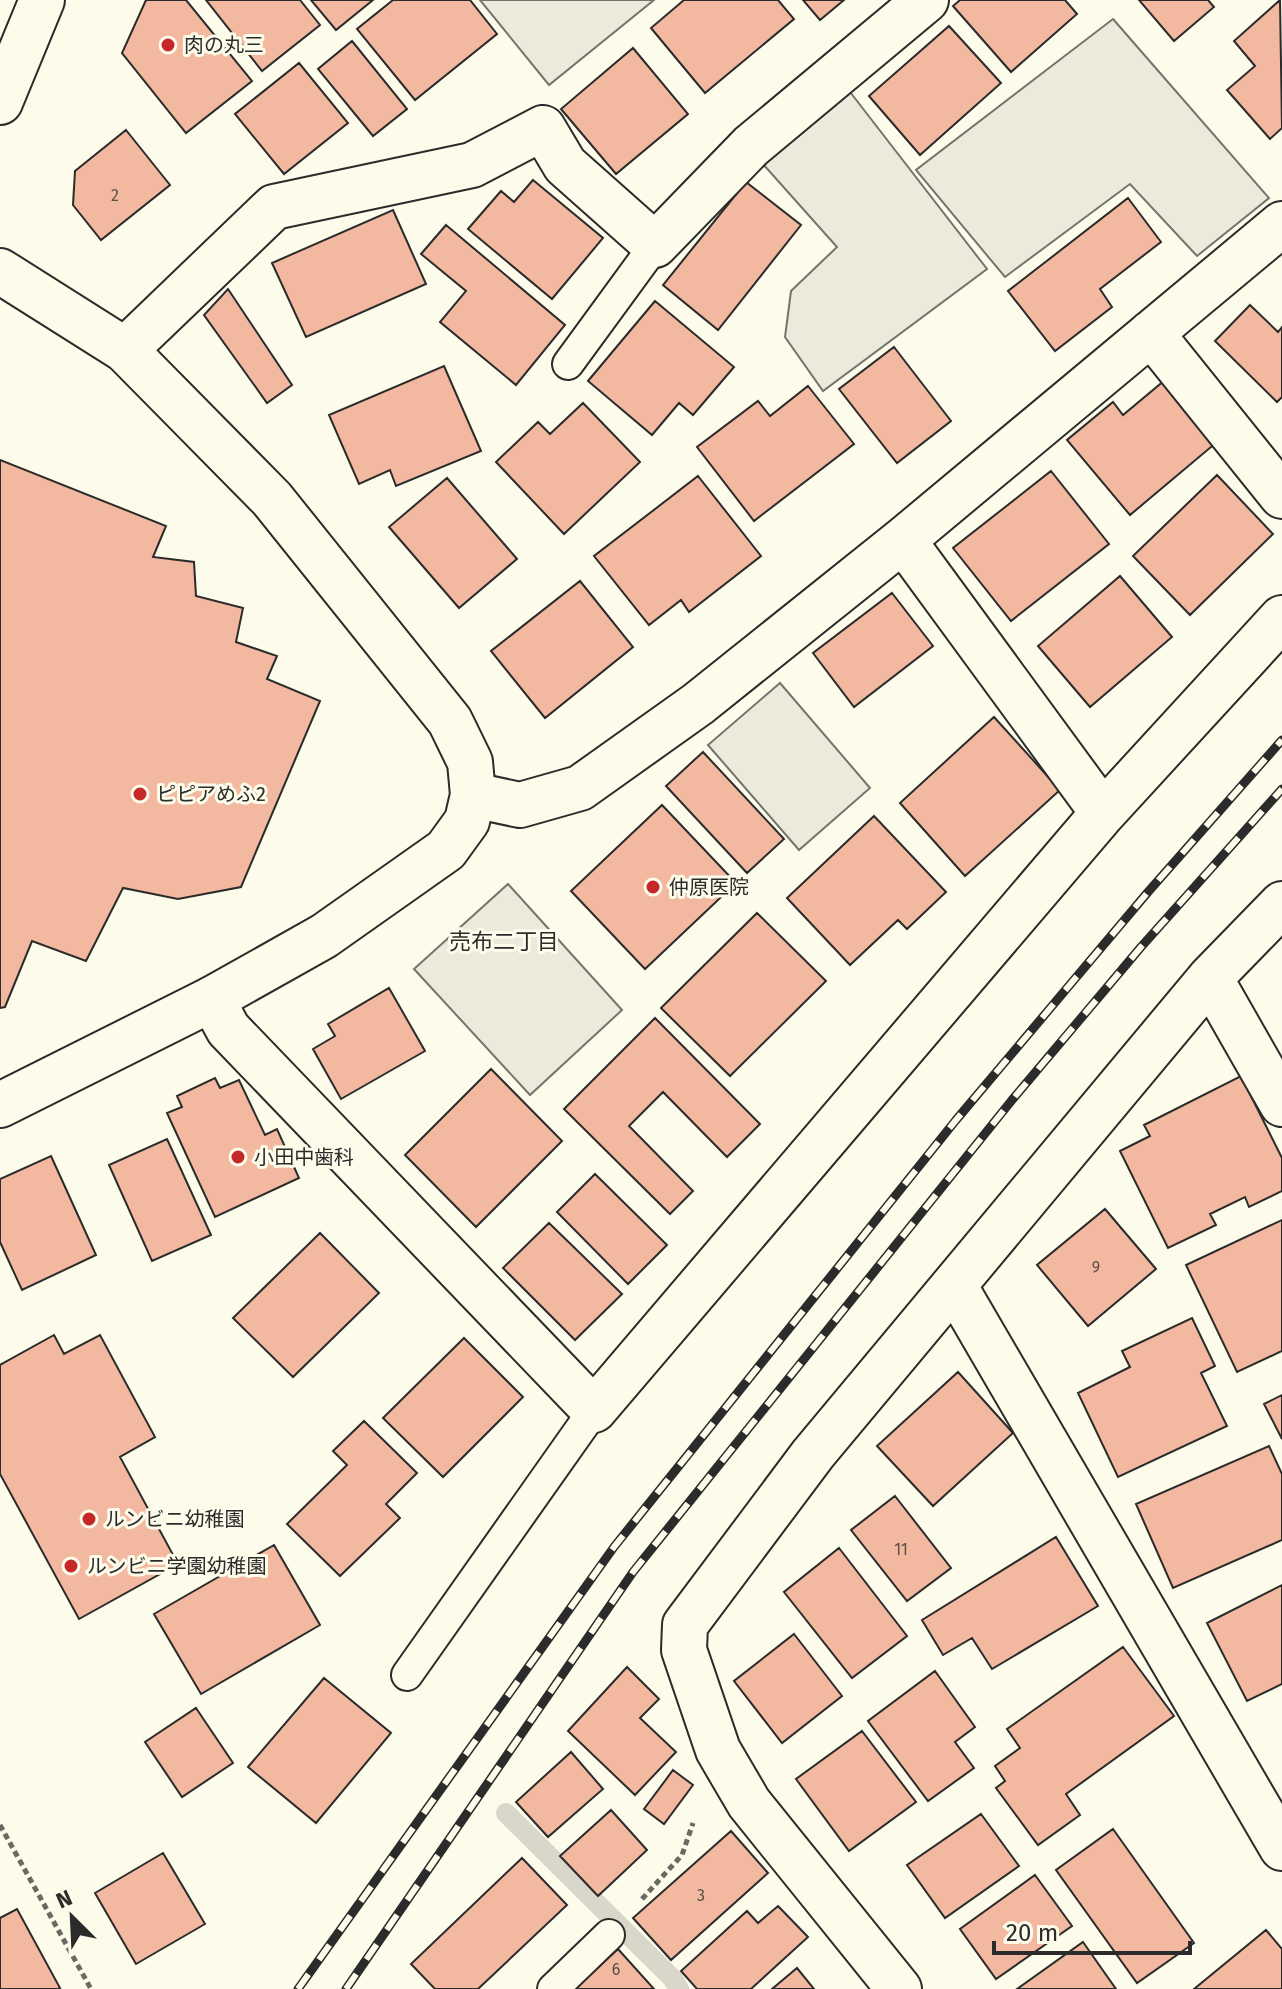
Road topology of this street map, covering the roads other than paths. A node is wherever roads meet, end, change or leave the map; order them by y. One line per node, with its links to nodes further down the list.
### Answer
1 (42, 0): 3 (main road)
2 (926, 0): 5 (main road)
3 (0, 102)
4 (1282, 224): 7 (main road)
5 (655, 245): 8 (main road); 9 (lane)
6 (0, 271): 8 (main road)
7 (1151, 333): 10 (main road); 11 (main road)
8 (125, 350): 13 (main road)
9 (568, 364)
10 (1282, 496)
11 (903, 540): 13 (main road); 14 (main road)
12 (1282, 618): 14 (main road)
13 (473, 795): 17 (main road)
14 (1103, 813): 21 (main road)
15 (1282, 904): 16 (main road)
16 (1210, 978): 18 (main road); 20 (main road)
17 (212, 999): 19 (main road); 21 (main road)
18 (1282, 1104)
19 (0, 1105)
20 (954, 1285): 23 (main road); 26 (main road)
21 (594, 1410): 22 (lane)
22 (407, 1675)
23 (1282, 1848)
24 (609, 1935): 25 (lane)
25 (553, 1989)
26 (899, 1989)

